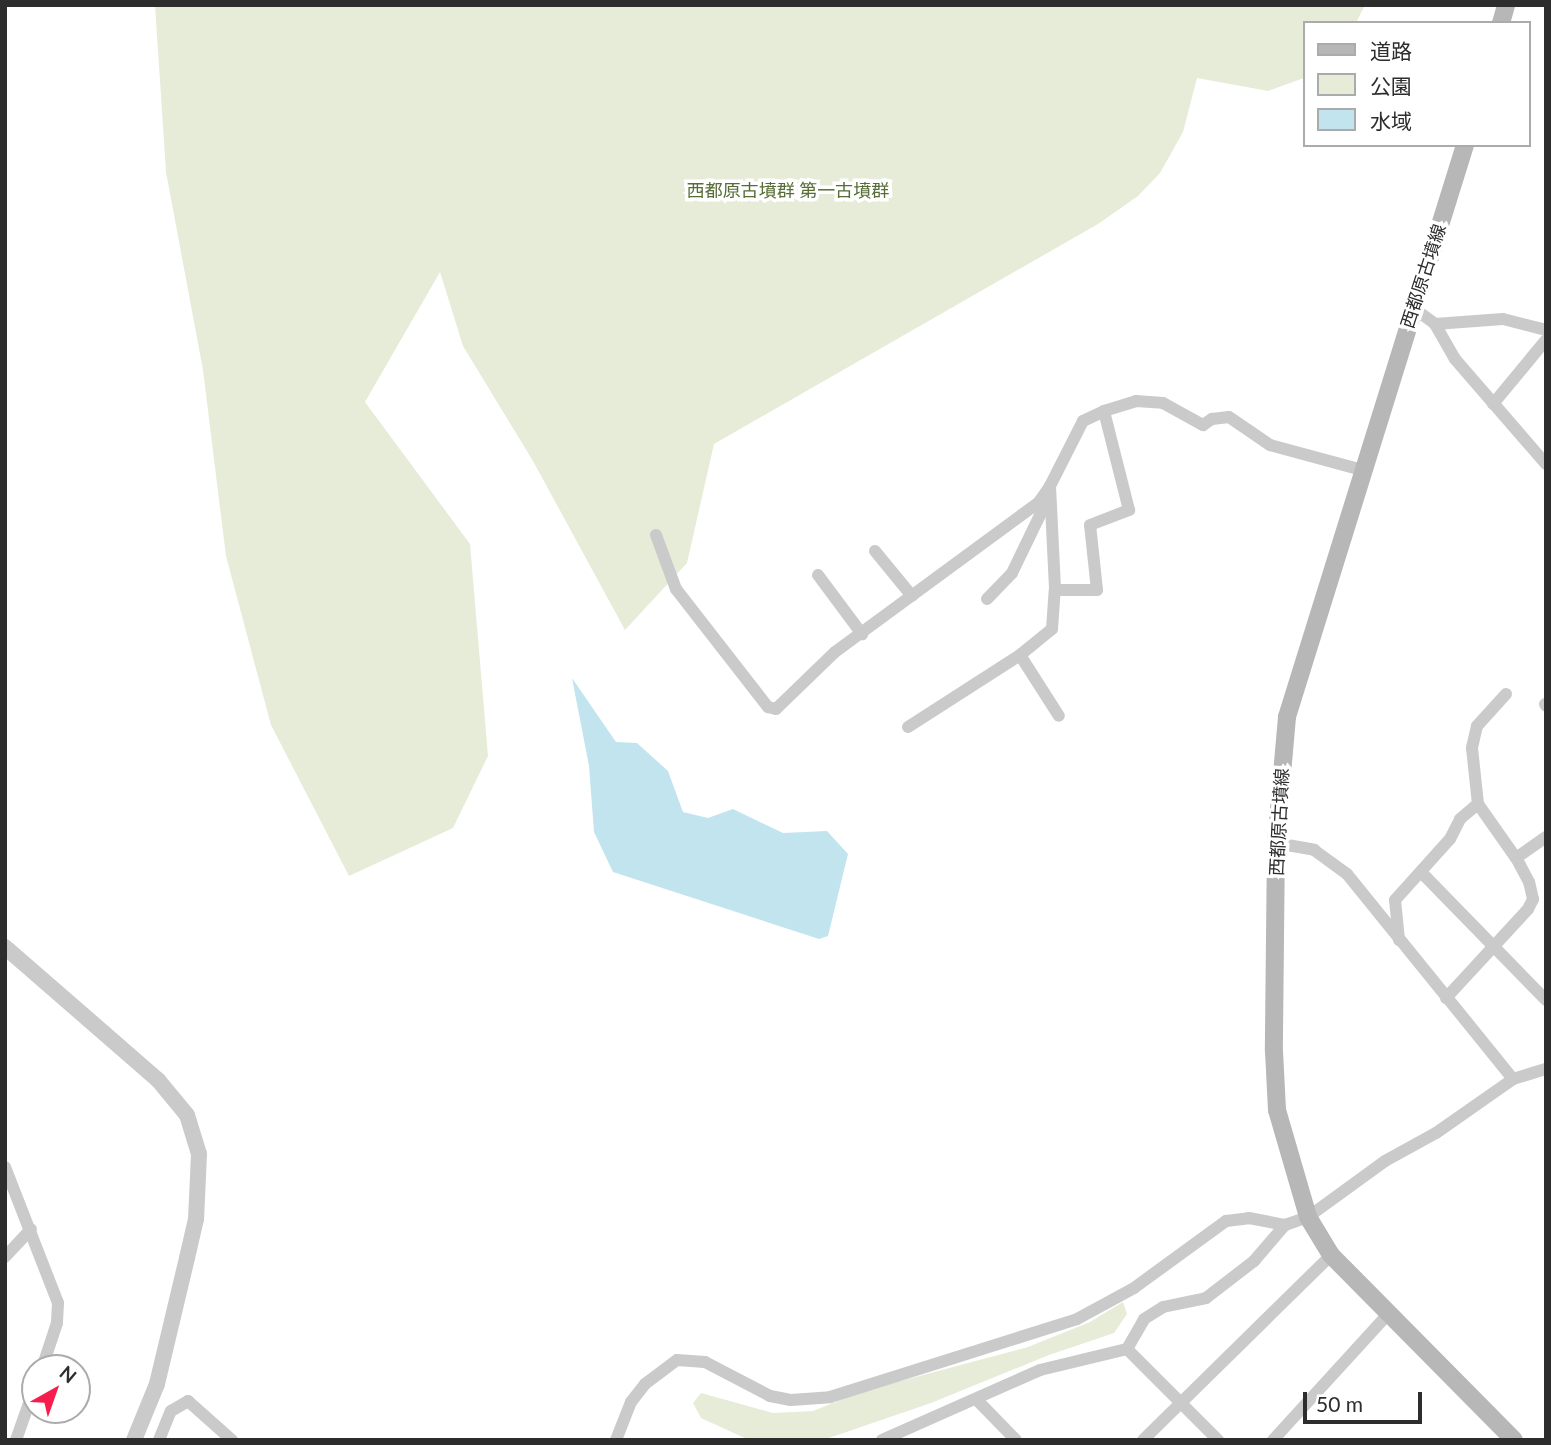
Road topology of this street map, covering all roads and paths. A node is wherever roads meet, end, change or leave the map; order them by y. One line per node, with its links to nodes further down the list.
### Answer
1 (1464, 147): 2 (main road, 西都原古墳線)
2 (1412, 307): 3 (street); 9 (main road, 西都原古墳線)
3 (1435, 324): 4 (street); 6 (street)
4 (1546, 330)
5 (1546, 340): 6 (street)
6 (1493, 404): 8 (street)
7 (1104, 411): 9 (street); 10 (street); 15 (street)
8 (1546, 464)
9 (1362, 470): 25 (main road, 西都原古墳線)
10 (1050, 485): 11 (street); 15 (street)
11 (1038, 502): 16 (street); 17 (street)
12 (656, 536): 18 (street)
13 (875, 551): 16 (street)
14 (818, 575): 18 (street)
15 (1055, 590): 19 (street)
16 (912, 596): 18 (street)
17 (987, 599)
18 (862, 634)
19 (1020, 655): 21 (street); 22 (street)
20 (1506, 694): 23 (street)
21 (1059, 716)
22 (908, 727)
23 (1478, 804): 26 (street); 27 (street)
24 (1546, 837): 26 (street)
25 (1276, 843): 28 (street); 36 (main road, 西都原古墳線)
26 (1516, 858): 30 (street)
27 (1421, 872): 28 (street); 30 (street)
28 (1399, 940): 31 (street)
29 (5, 947): 50 (street)
30 (1494, 947): 31 (street); 32 (street)
31 (1446, 998): 34 (street)
32 (1546, 1000)
33 (1546, 1069): 34 (street)
34 (1513, 1079): 36 (street)
35 (5, 1167): 38 (street)
36 (1308, 1217): 37 (street); 39 (main road, 西都原古墳線)
37 (1285, 1225): 42 (street); 48 (street)
38 (31, 1229): 40 (street); 43 (street)
39 (1331, 1255): 41 (main road, 西都原古墳線); 45 (street)
40 (5, 1257)
41 (1387, 1315): 57 (street); 58 (main road, 西都原古墳線)
42 (1127, 1349): 44 (street); 45 (street)
43 (47, 1354)
44 (976, 1399): 53 (street); 54 (street)
45 (1182, 1403): 55 (street); 56 (street)
46 (21, 1426): 47 (street); 49 (street)
47 (5, 1430)
48 (615, 1439)
49 (16, 1440)
50 (134, 1440)
51 (159, 1440): 52 (street)
52 (232, 1440)
53 (882, 1440)
54 (1016, 1440)
55 (1143, 1440)
56 (1218, 1440)
57 (1273, 1440)
58 (1514, 1440)

